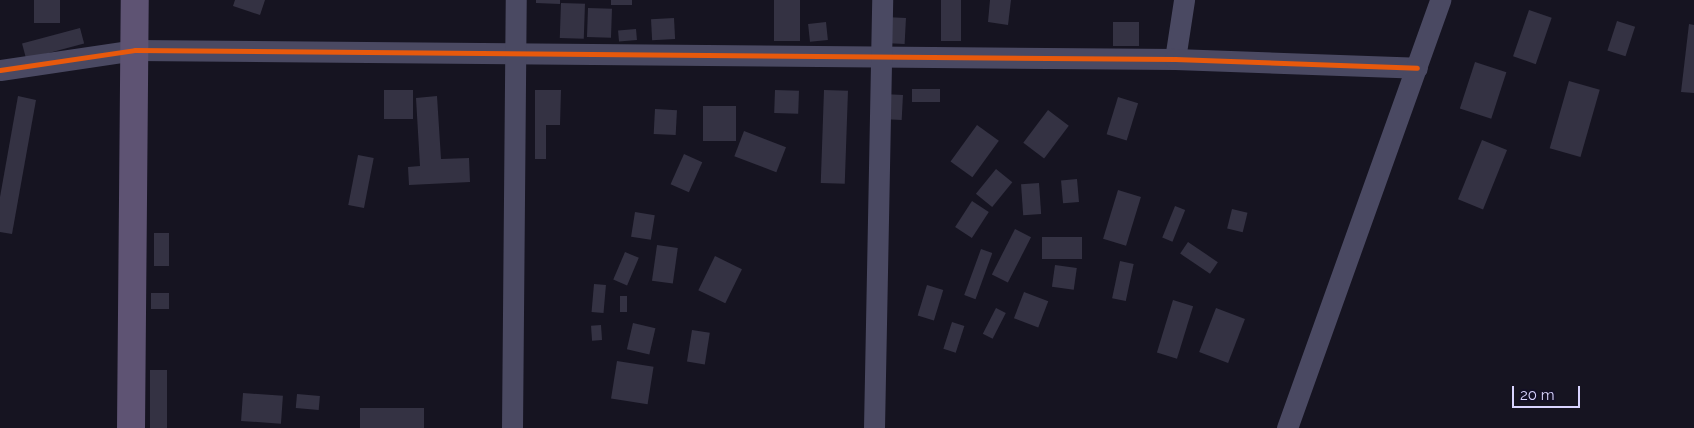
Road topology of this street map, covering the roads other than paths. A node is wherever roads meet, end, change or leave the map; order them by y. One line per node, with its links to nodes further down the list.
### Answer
1 (135, 0): 6 (main road)
2 (516, 0): 7 (street)
3 (882, 0): 8 (street)
4 (1184, 0): 9 (street)
5 (1440, 0): 10 (street)
6 (135, 50): 7 (street); 11 (street); 12 (main road)
7 (516, 53): 8 (street); 13 (street)
8 (880, 56): 9 (street); 14 (street)
9 (1175, 59): 10 (street)
10 (1417, 68): 15 (street)
11 (0, 70)
12 (130, 428)
13 (512, 428)
14 (874, 428)
15 (1287, 428)

